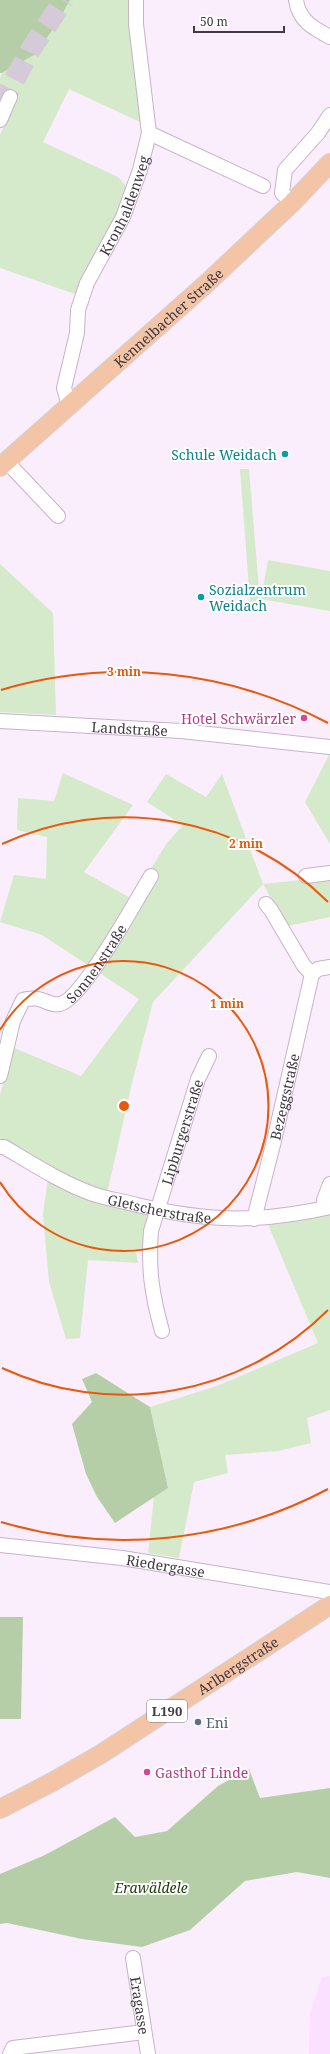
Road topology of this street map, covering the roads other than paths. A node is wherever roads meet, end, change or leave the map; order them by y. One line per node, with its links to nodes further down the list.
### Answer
1 (136, 0): 7 (street, Kronhaldenweg)
2 (296, 0): 3 (street)
3 (330, 37)
4 (10, 97): 6 (street)
5 (330, 115): 10 (street)
6 (0, 120)
7 (149, 132): 9 (street); 11 (street, Kronhaldenweg)
8 (330, 163): 10 (main road, Kennelbacher Straße)
9 (263, 186)
10 (292, 203): 11 (main road, Kennelbacher Straße)
11 (68, 405): 12 (main road, Kennelbacher Straße)
12 (3, 464): 13 (street)
13 (58, 516)
14 (0, 721): 15 (street, Landstraße)
15 (330, 747)
16 (330, 873): 18 (street)
17 (151, 876): 23 (street, Sonnenstraße)
18 (306, 876)
19 (266, 904): 21 (street)
20 (330, 966): 21 (street)
21 (312, 974): 28 (street, Bezeggstraße)
22 (209, 1056): 27 (street, Lipburgerstraße)
23 (0, 1076)
24 (0, 1146): 27 (street, Gletscherstraße)
25 (330, 1184): 26 (street)
26 (327, 1208): 28 (street, Gletscherstraße)
27 (159, 1210): 28 (street, Gletscherstraße); 29 (street, Lipburgerstraße)
28 (254, 1219)
29 (162, 1331)
30 (0, 1545): 31 (street, Riedergasse)
31 (330, 1592)
32 (330, 1605): 33 (main road, Arlbergstraße / L190)
33 (0, 1809)
34 (133, 1958): 35 (street, Eragasse)
35 (144, 2032): 36 (street); 37 (street, Eragasse)
36 (10, 2054)
37 (148, 2054)

